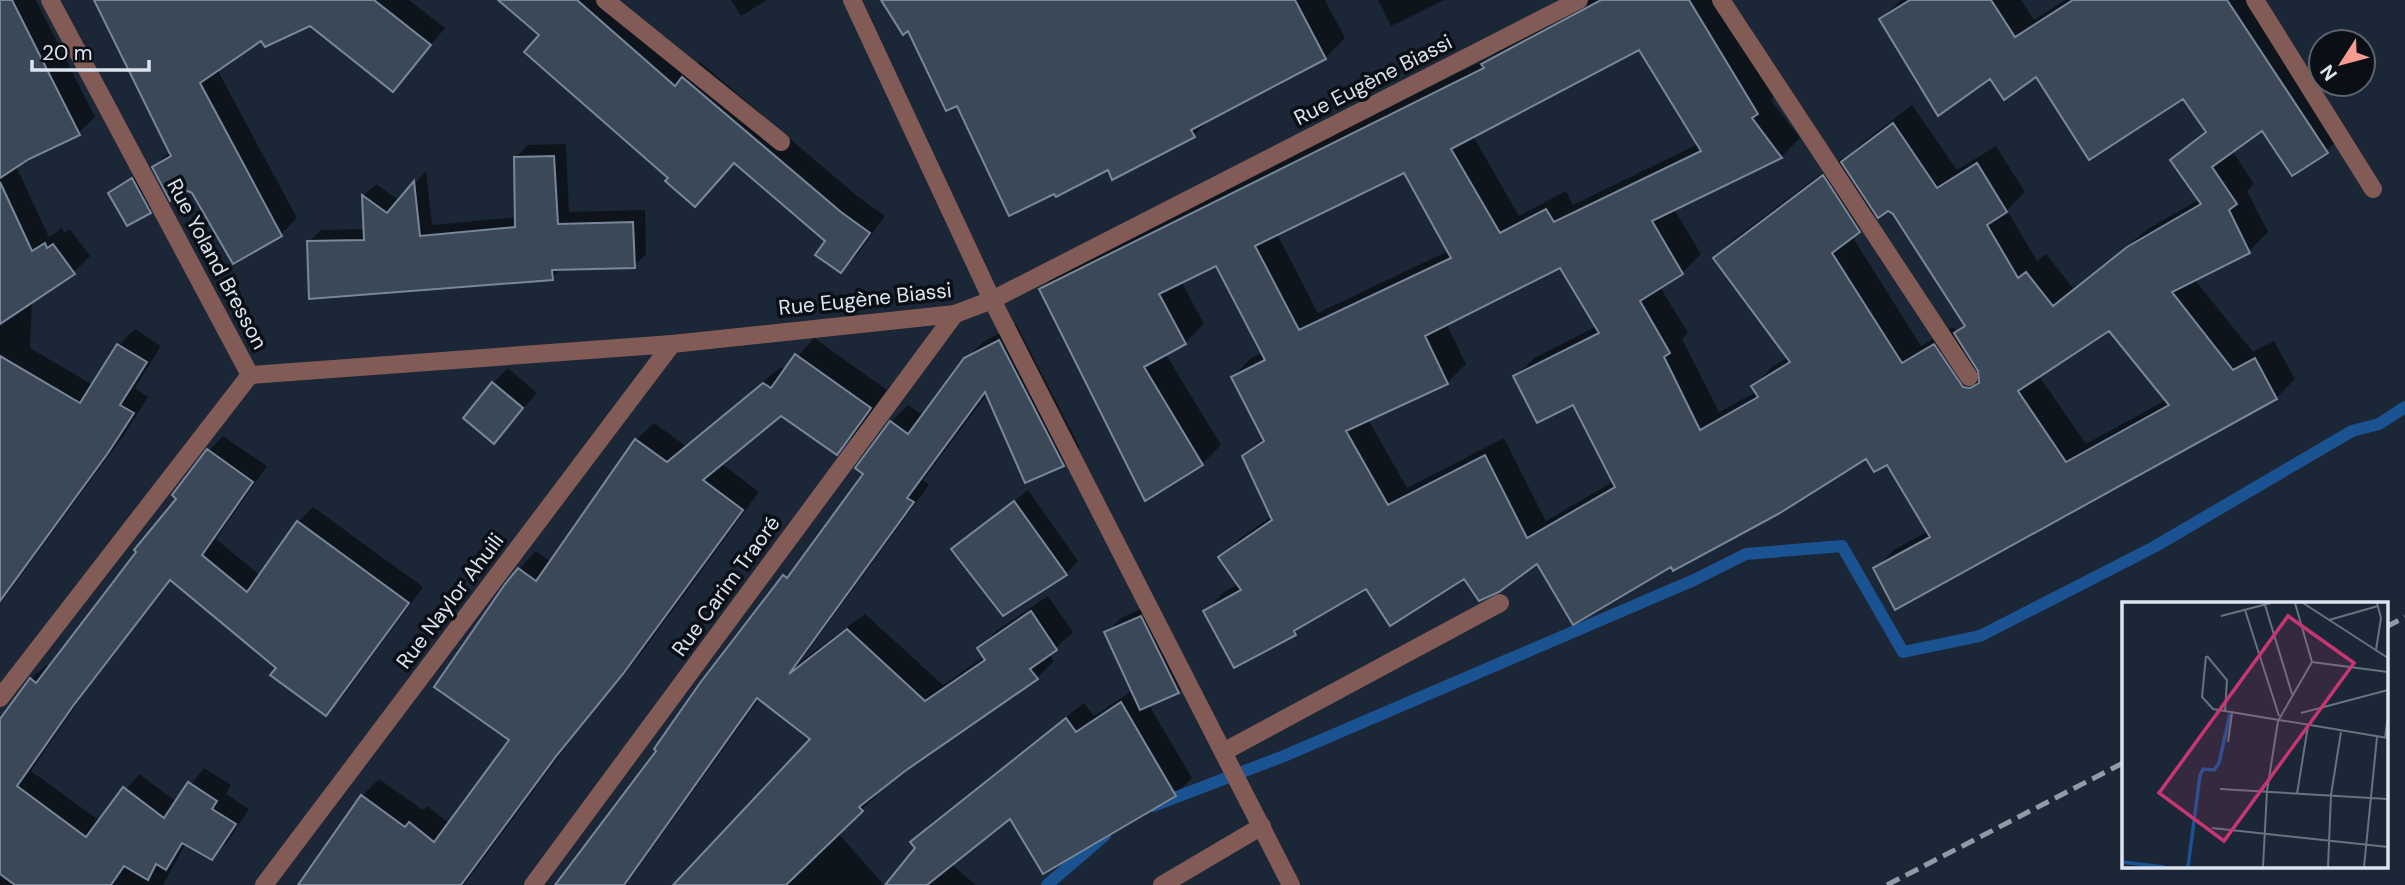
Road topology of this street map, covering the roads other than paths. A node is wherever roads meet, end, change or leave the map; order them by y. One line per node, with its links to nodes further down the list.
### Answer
1 (50, 0): 12 (street, Rue Yoland Bresson)
2 (605, 0): 7 (street)
3 (852, 0): 9 (street)
4 (1579, 0): 9 (street, Rue Eugène Biassi)
5 (1721, 0): 13 (street)
6 (2255, 0): 8 (street)
7 (781, 142)
8 (2373, 189)
9 (992, 300): 10 (street, Rue Eugène Biassi); 16 (street)
10 (955, 314): 11 (street, Rue Eugène Biassi); 19 (street, Rue Carim Traoré)
11 (672, 344): 12 (street, Rue Eugène Biassi); 18 (street, Rue Naylor Ahuili)
12 (250, 375): 15 (street, Rue Yoland Bresson)
13 (1969, 377)
14 (1500, 603): 16 (street)
15 (0, 698)
16 (1225, 751): 17 (street)
17 (1262, 826): 20 (street); 21 (street)
18 (264, 885)
19 (533, 885)
20 (1162, 885)
21 (1291, 885)

